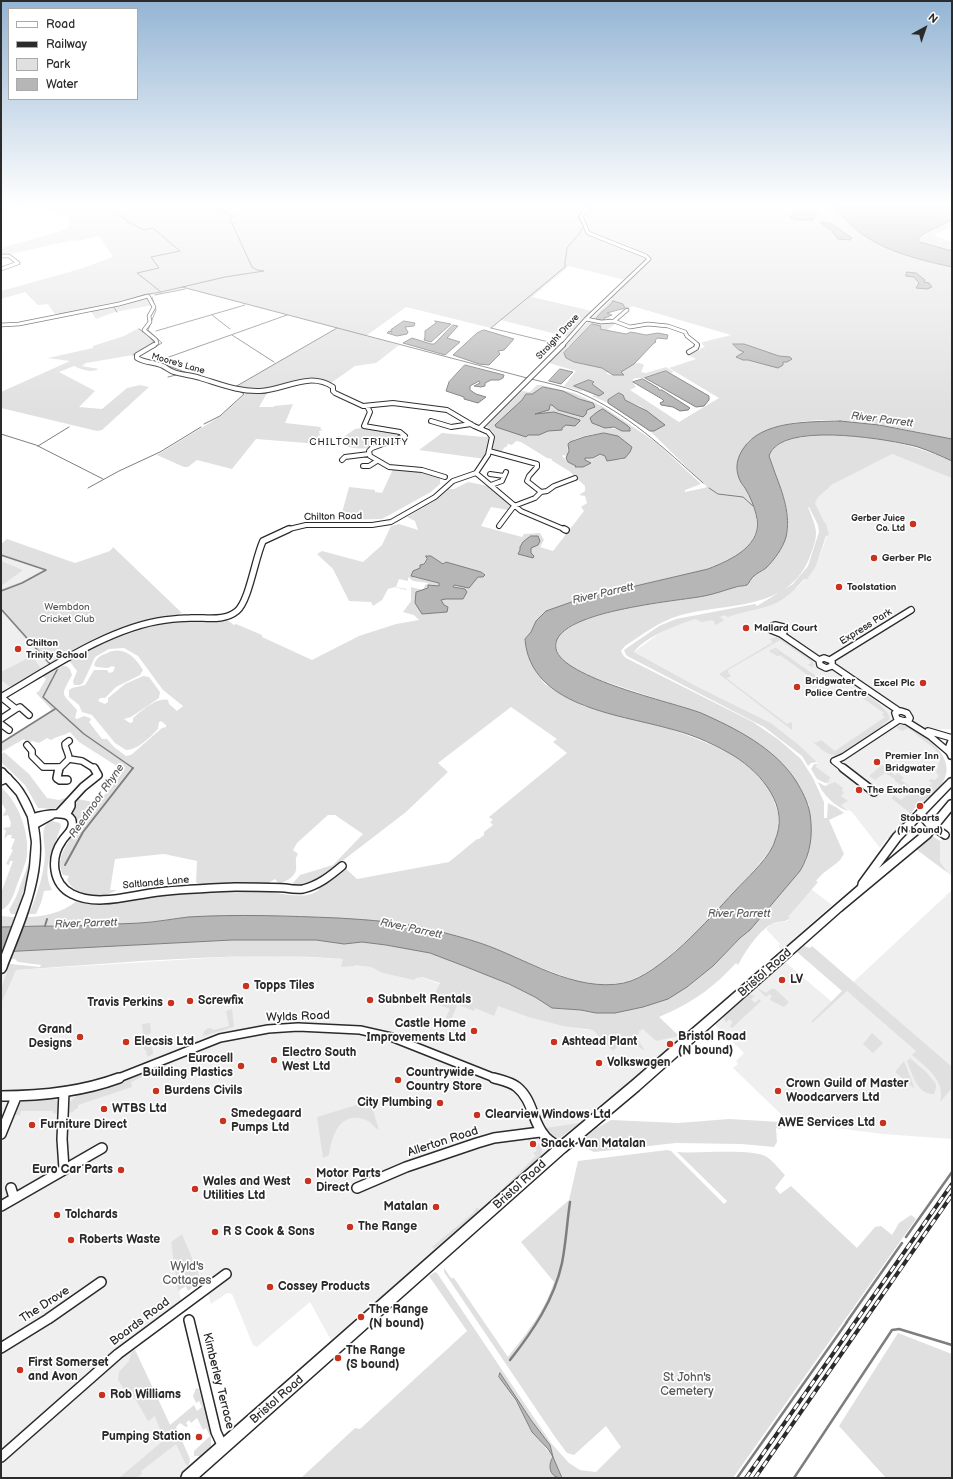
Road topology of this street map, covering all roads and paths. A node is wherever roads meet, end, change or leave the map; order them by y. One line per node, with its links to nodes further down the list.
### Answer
1 (635, 272): 3 (street, Straight Drove)
2 (627, 310): 4 (street)
3 (586, 319): 4 (street); 10 (street, Straight Drove)
4 (614, 321): 6 (street)
5 (1, 325): 7 (street, Moore's Lane)
6 (689, 352)
7 (366, 406): 9 (street); 12 (street)
8 (431, 421): 9 (street)
9 (471, 424): 10 (street)
10 (480, 428): 11 (street)
11 (489, 451): 16 (street); 23 (street)
12 (369, 454): 13 (street); 14 (street)
13 (342, 460)
14 (377, 461): 15 (street); 18 (street)
15 (363, 466)
16 (476, 473): 19 (street, Chilton Road); 22 (street)
17 (490, 474): 22 (street)
18 (445, 477): 19 (street); 21 (street)
19 (457, 479): 21 (street, Chilton Road)
20 (575, 480): 23 (street)
21 (450, 483): 31 (street, Chilton Road)
22 (492, 485): 24 (street)
23 (541, 492): 24 (street)
24 (514, 506): 25 (street); 26 (street)
25 (499, 526)
26 (566, 530)
27 (911, 610): 30 (street, Express Park)
28 (783, 633): 29 (street)
29 (821, 659): 30 (street); 30 (street)
30 (831, 664): 33 (street)
31 (1, 697): 32 (street)
32 (16, 709): 34 (street); 35 (street)
33 (897, 712): 36 (street); 36 (street)
34 (29, 714)
35 (1, 719)
36 (905, 720): 39 (street); 43 (street); 49 (street)
37 (1, 724): 38 (street)
38 (9, 730)
39 (952, 738)
40 (69, 741): 44 (street)
41 (952, 741): 43 (main road)
42 (27, 745): 45 (street)
43 (951, 755)
44 (69, 759): 45 (street); 52 (street)
45 (59, 767): 47 (street)
46 (3, 775): 53 (main road)
47 (67, 780)
48 (952, 781): 51 (main road, Bristol Road)
49 (874, 792)
50 (952, 803): 54 (main road, Bristol Road)
51 (920, 813): 54 (street); 57 (main road, Bristol Road)
52 (59, 814): 53 (street); 56 (street, Saltlands Lane)
53 (33, 821): 58 (main road)
54 (934, 827): 55 (street); 57 (main road, Bristol Road)
55 (945, 836)
56 (342, 866)
57 (854, 895): 65 (main road, Bristol Road)
58 (1, 969)
59 (64, 1092): 61 (street, Wylds Road); 62 (street, Wylds Road); 66 (street)
60 (1, 1096): 61 (street, Wylds Road)
61 (16, 1097): 63 (street)
62 (540, 1132): 65 (street, Wylds Road); 68 (street, Allerton Road)
63 (1, 1134)
64 (102, 1148): 66 (street)
65 (561, 1148): 75 (main road, Bristol Road)
66 (64, 1169): 69 (street)
67 (11, 1188): 69 (street)
68 (357, 1188)
69 (14, 1198): 70 (street)
70 (1, 1206)
71 (226, 1274): 76 (street, Boards Road)
72 (101, 1282): 74 (street, The Drove)
73 (189, 1320): 75 (street, Kimberley Terrace)
74 (1, 1348)
75 (223, 1447): 77 (main road, Bristol Road)
76 (1, 1457)
77 (188, 1478)

